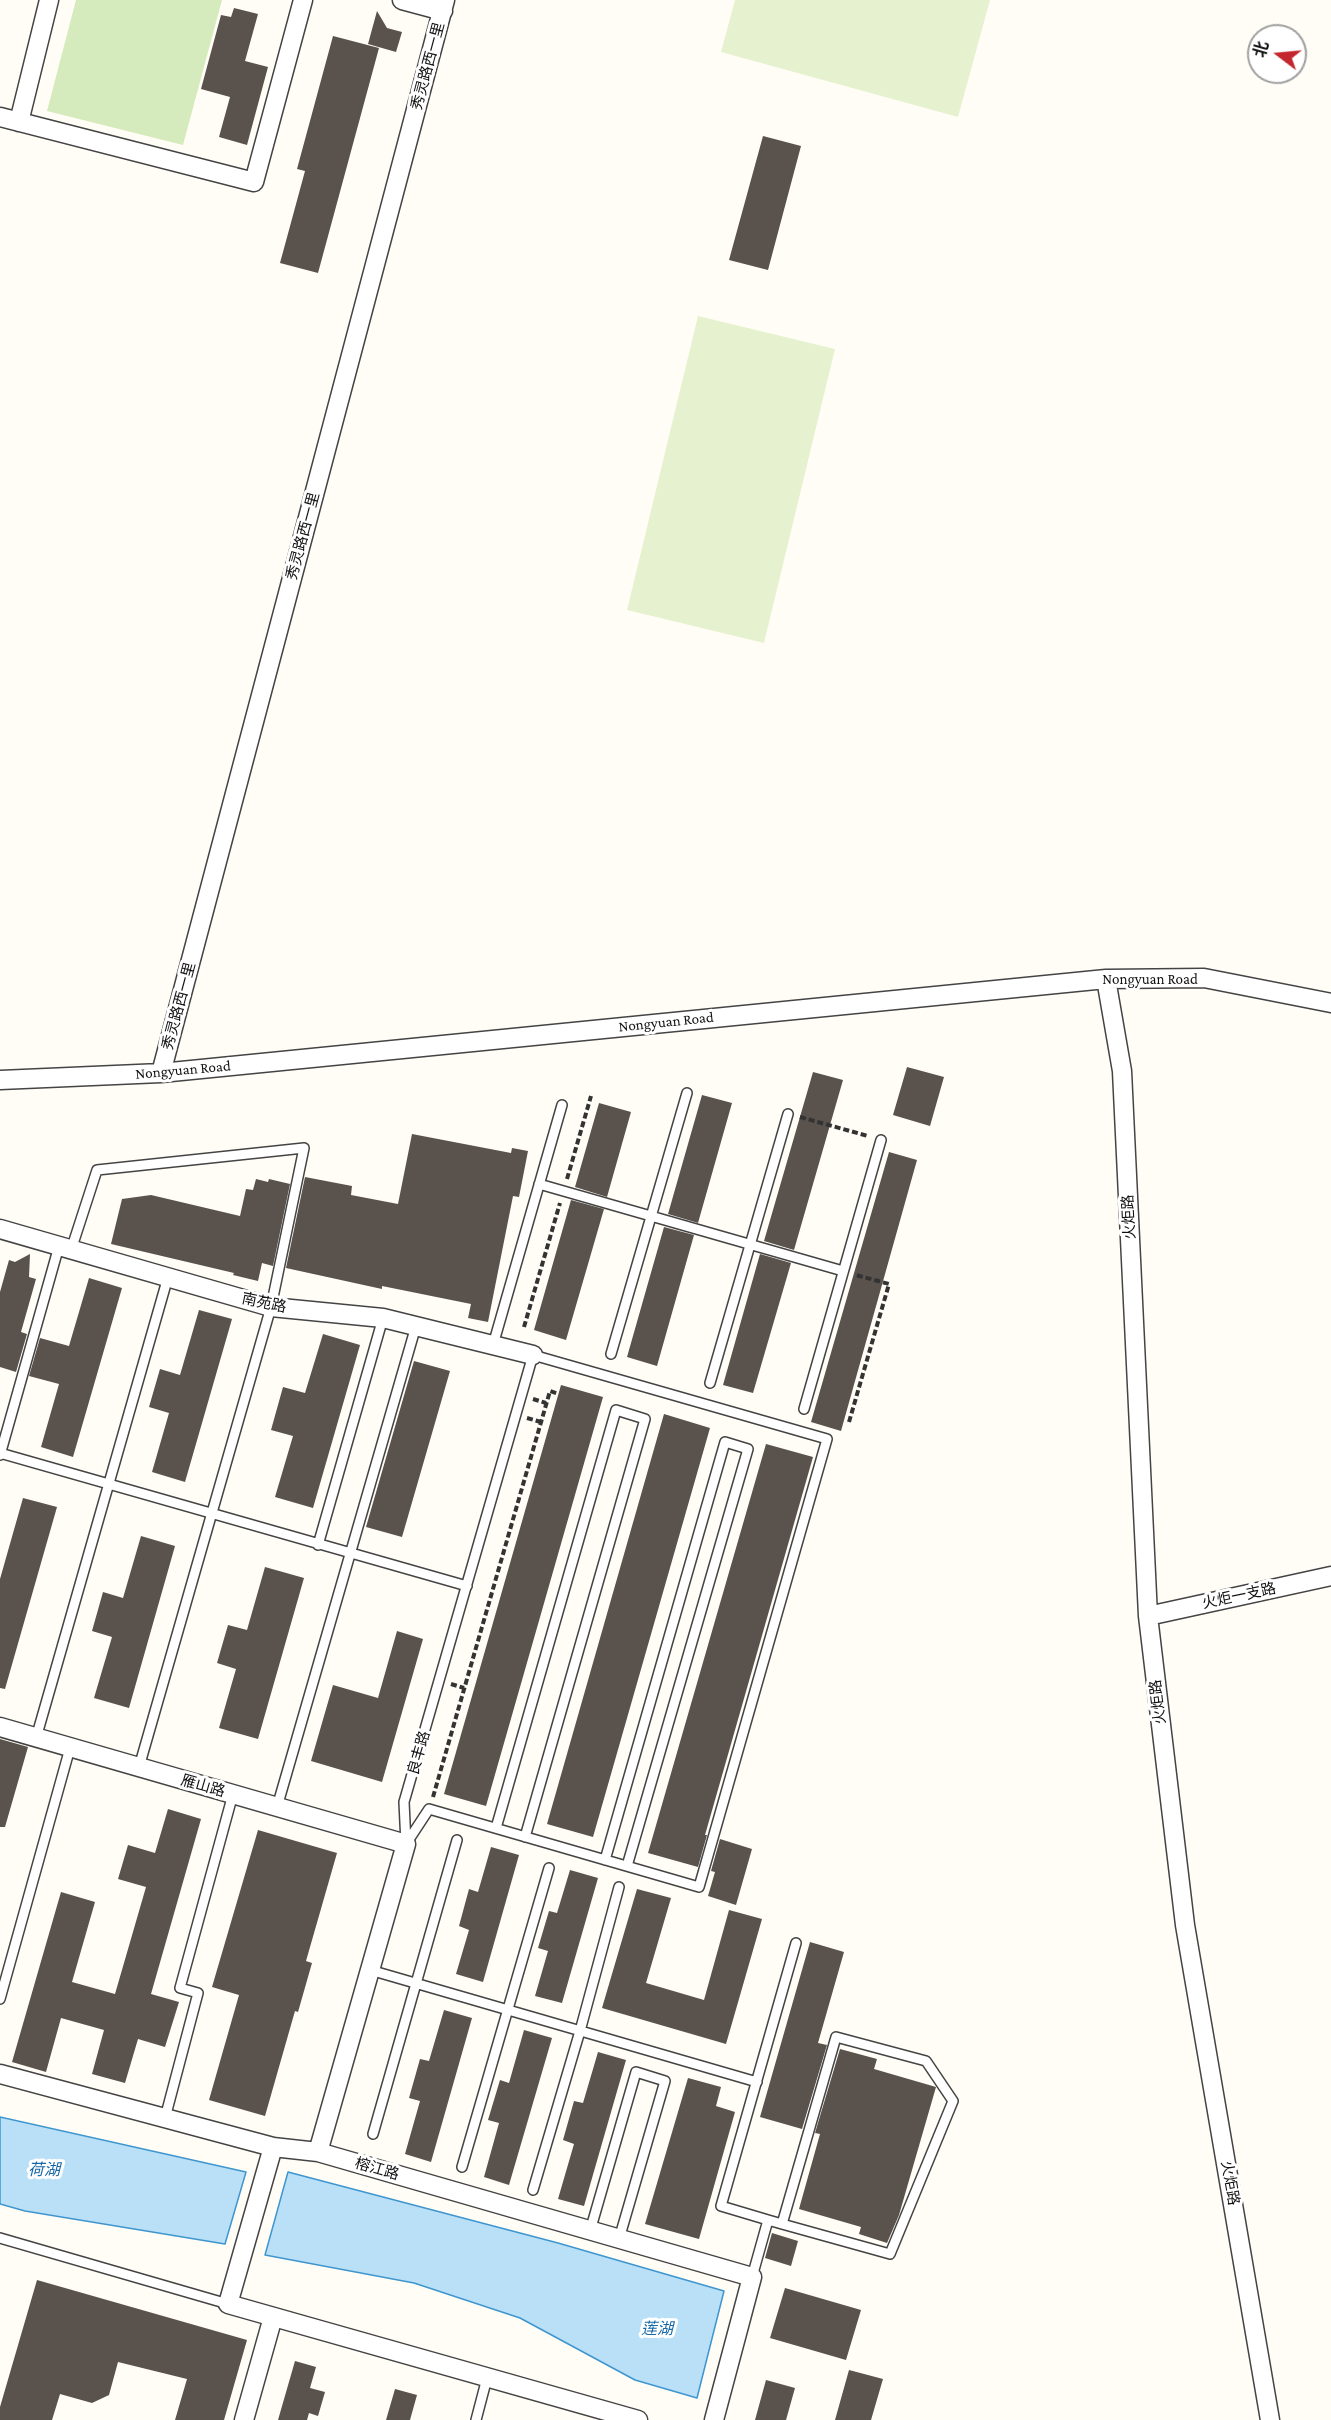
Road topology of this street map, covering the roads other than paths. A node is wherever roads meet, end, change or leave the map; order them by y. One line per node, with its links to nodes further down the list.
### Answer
1 (49, 0): 6 (street)
2 (303, 0): 6 (street)
3 (402, 0): 4 (street)
4 (444, 5): 9 (street, 秀灵路西一里)
5 (0, 117): 6 (street)
6 (19, 122)
7 (1106, 979): 8 (street, Nongyuan Road); 9 (street, Nongyuan Road); 37 (street, 火炬路)
8 (1331, 1003)
9 (161, 1072): 10 (street, Nongyuan Road)
10 (0, 1080)
11 (687, 1093): 16 (lane)
12 (562, 1105): 15 (lane)
13 (788, 1113): 18 (lane)
14 (881, 1140): 20 (lane)
15 (539, 1184): 16 (lane); 25 (lane)
16 (651, 1216): 18 (lane); 26 (lane)
17 (0, 1229): 19 (street, 南苑路)
18 (750, 1245): 20 (lane); 28 (lane)
19 (65, 1248): 21 (street, 南苑路); 22 (lane); 30 (lane)
20 (843, 1271): 29 (lane)
21 (168, 1278): 22 (street, 南苑路); 31 (lane)
22 (271, 1307): 23 (street, 南苑路); 32 (lane)
23 (383, 1318): 24 (street, 南苑路); 33 (lane)
24 (416, 1326): 25 (street, 南苑路); 34 (lane)
25 (493, 1345): 27 (street, 南苑路)
26 (611, 1354)
27 (533, 1355): 36 (lane, 良丰路); 49 (lane)
28 (710, 1383)
29 (804, 1409)
30 (0, 1454): 31 (lane)
31 (109, 1485): 32 (lane); 39 (lane)
32 (212, 1514): 33 (lane); 41 (lane)
33 (318, 1545): 34 (lane)
34 (350, 1554): 36 (lane); 43 (lane)
35 (1331, 1576): 37 (street, 火炬一支路)
36 (467, 1586): 47 (lane, 良丰路)
37 (1148, 1616): 79 (street, 火炬路)
38 (0, 1727): 39 (street, 雁山路)
39 (36, 1738): 40 (street, 雁山路)
40 (70, 1748): 41 (street, 雁山路); 55 (lane)
41 (139, 1767): 42 (street, 雁山路)
42 (233, 1794): 43 (street, 雁山路); 60 (lane)
43 (277, 1807): 47 (street, 雁山路)
44 (496, 1828): 45 (lane); 45 (lane); 47 (lane)
45 (525, 1837): 48 (lane)
46 (457, 1840): 54 (lane)
47 (406, 1844): 53 (street, 良丰路)
48 (605, 1860): 49 (lane); 49 (lane)
49 (627, 1866)
50 (549, 1868): 56 (lane)
51 (619, 1887): 57 (lane)
52 (796, 1943): 59 (lane)
53 (370, 1970): 54 (lane); 63 (street, 良丰路)
54 (416, 1983): 56 (lane); 61 (lane)
55 (0, 1999)
56 (509, 2010): 57 (lane); 64 (lane)
57 (580, 2031): 59 (lane); 65 (lane)
58 (0, 2074): 60 (street, 榕江路)
59 (757, 2082): 66 (lane)
60 (165, 2118): 62 (street, 榕江路)
61 (373, 2134)
62 (273, 2147): 63 (street, 榕江路); 72 (street)
63 (318, 2152): 68 (street, 榕江路)
64 (462, 2167)
65 (533, 2190)
66 (768, 2220): 67 (lane); 71 (lane)
67 (782, 2224): 67 (lane)
68 (590, 2231): 70 (street, 榕江路); 70 (lane)
69 (0, 2238): 72 (lane)
70 (619, 2239): 71 (street, 榕江路)
71 (752, 2277): 78 (street)
72 (228, 2304): 73 (street)
73 (273, 2317): 74 (street); 75 (street)
74 (487, 2378): 76 (lane); 77 (street)
75 (244, 2420)
76 (476, 2420)
77 (638, 2420)
78 (714, 2420)
79 (1270, 2420)

